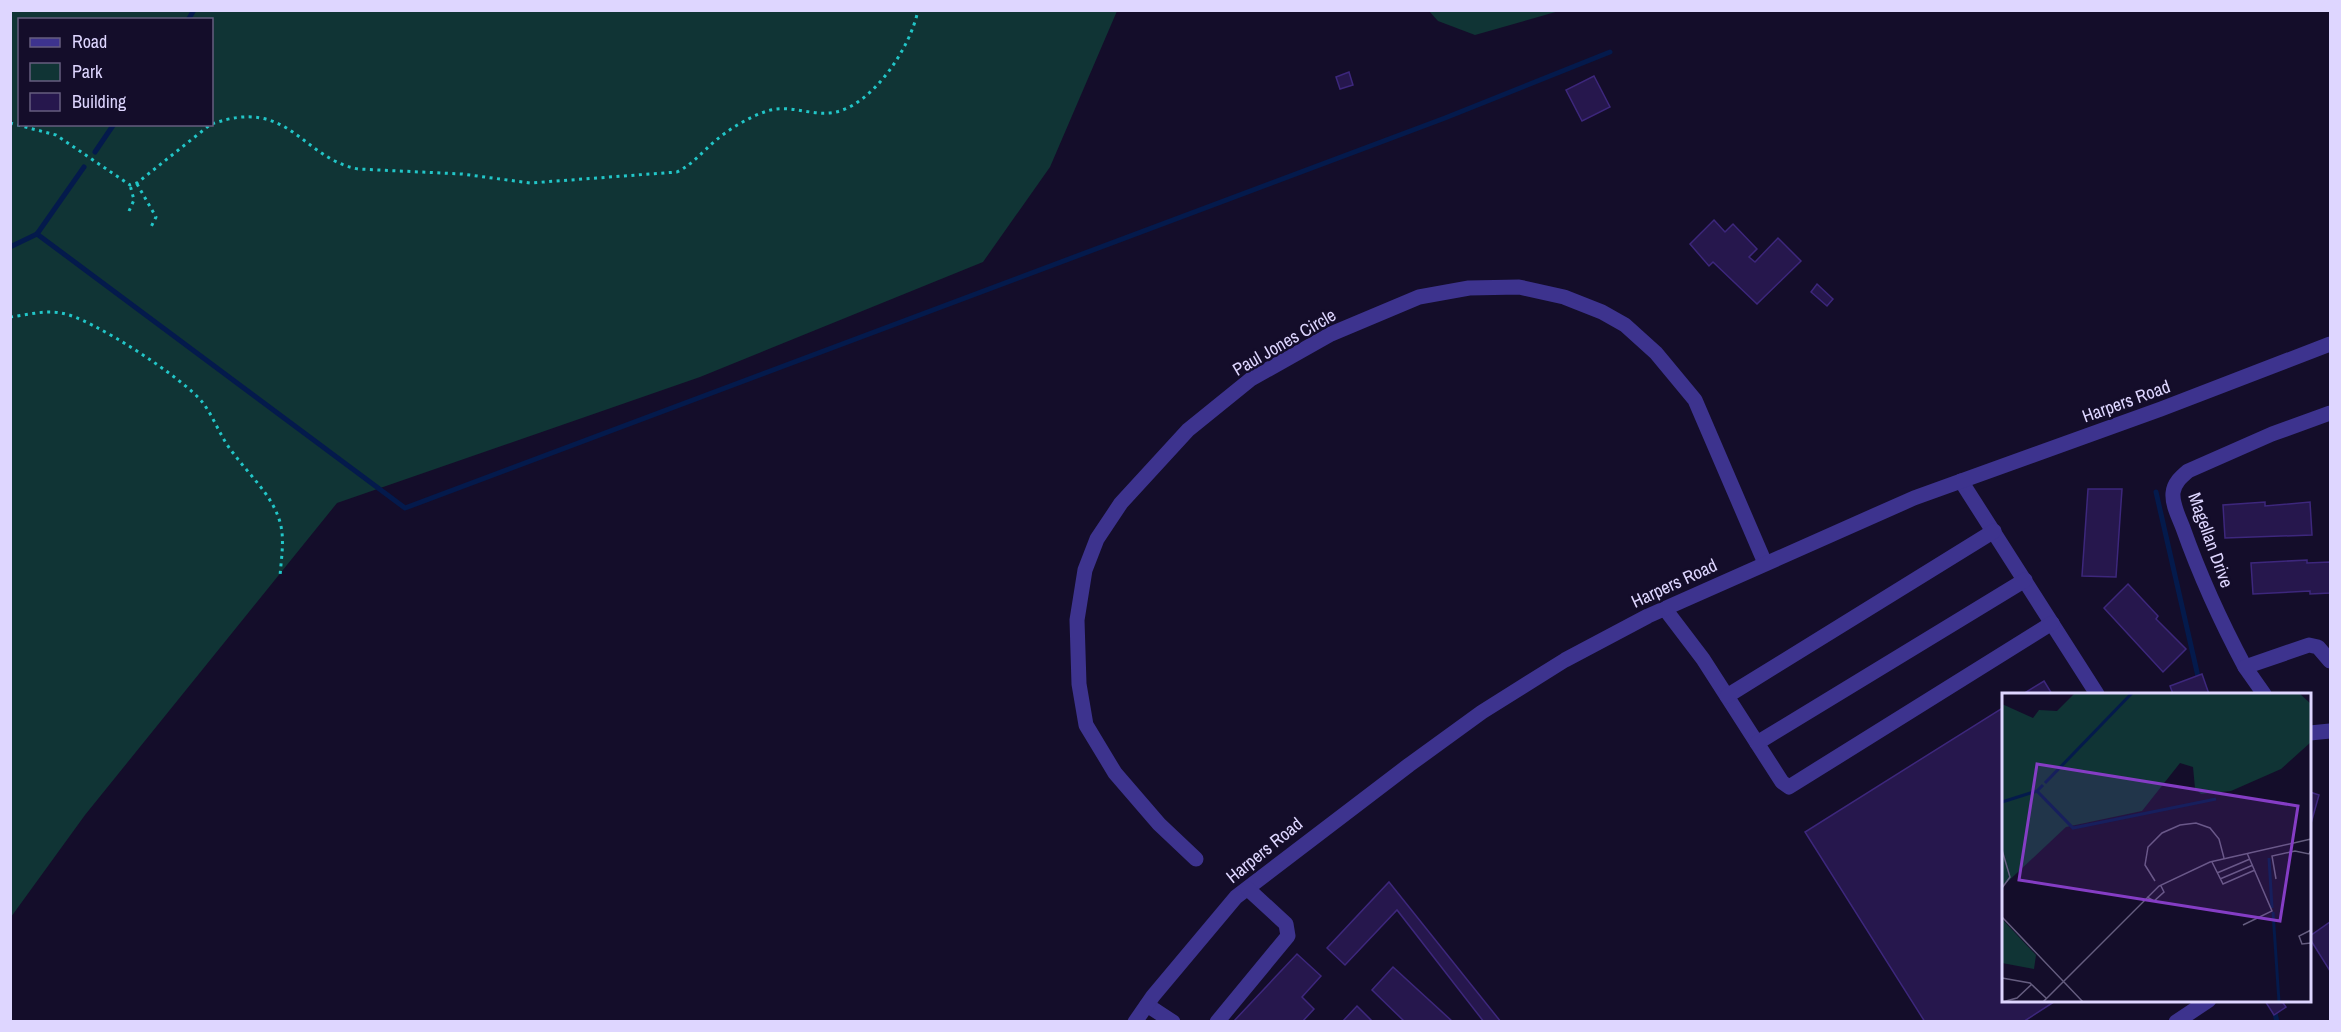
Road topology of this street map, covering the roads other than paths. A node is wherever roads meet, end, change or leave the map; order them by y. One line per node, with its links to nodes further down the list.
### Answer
1 (2331, 344): 3 (street, Harpers Road)
2 (2331, 413): 10 (street, Magellan Drive)
3 (1961, 481): 4 (street); 5 (street, Harpers Road)
4 (1994, 531): 6 (street); 13 (street)
5 (1765, 563): 7 (street, Harpers Road); 17 (street, Paul Jones Circle)
6 (2025, 580): 8 (street); 16 (street)
7 (1665, 609): 13 (street); 18 (street, Harpers Road)
8 (2052, 623): 11 (street); 16 (street)
9 (2331, 661): 10 (street)
10 (2246, 667): 12 (street, Magellan Drive)
11 (2096, 693)
12 (2263, 693)
13 (1726, 696): 16 (street)
14 (2331, 731): 15 (street)
15 (2311, 733)
16 (1757, 743)
17 (1196, 859)
18 (1248, 888): 20 (street, Harpers Road); 23 (street)
19 (2206, 1002): 24 (street)
20 (1147, 1005): 21 (street, Harpers Road); 22 (street)
21 (1135, 1022)
22 (1173, 1022)
23 (1217, 1022)
24 (2176, 1022)

